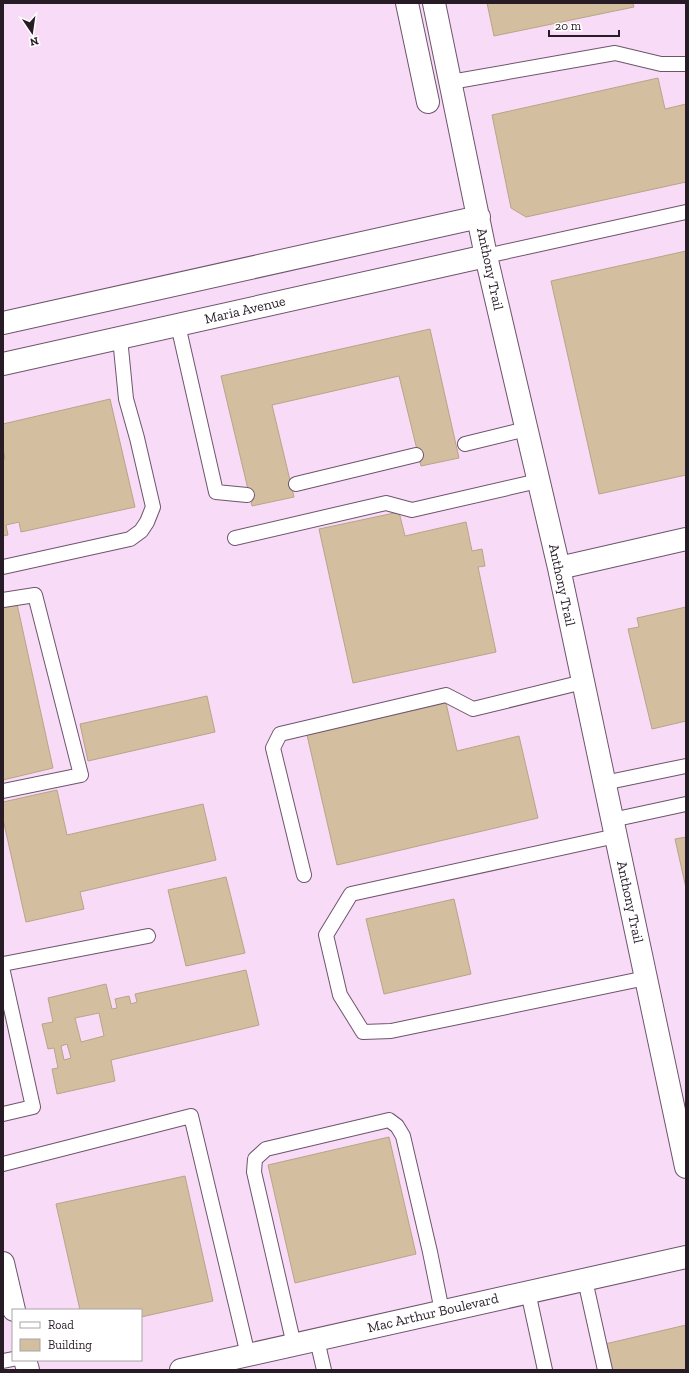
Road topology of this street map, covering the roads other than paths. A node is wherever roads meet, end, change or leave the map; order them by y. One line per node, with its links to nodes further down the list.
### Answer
1 (407, 3): 5 (street)
2 (434, 3): 4 (street, Anthony Trail)
3 (686, 64): 4 (lane)
4 (451, 82): 7 (street, Anthony Trail)
5 (428, 102)
6 (686, 212): 8 (lane)
7 (479, 217): 8 (street, Anthony Trail); 9 (street)
8 (486, 256): 10 (street, Maria Avenue); 13 (street, Anthony Trail)
9 (3, 323)
10 (178, 325): 11 (street, Maria Avenue); 18 (lane)
11 (120, 338): 12 (street, Maria Avenue); 21 (lane)
12 (3, 364)
13 (526, 429): 14 (lane); 16 (street, Anthony Trail)
14 (465, 444)
15 (416, 456): 17 (lane)
16 (538, 481): 19 (lane); 22 (street, Anthony Trail)
17 (296, 484)
18 (247, 495)
19 (235, 538)
20 (686, 539): 22 (street)
21 (3, 567)
22 (558, 568): 24 (street, Anthony Trail)
23 (3, 600): 27 (lane)
24 (583, 682): 26 (street, Anthony Trail); 30 (lane)
25 (686, 766): 26 (lane)
26 (604, 783): 29 (street, Anthony Trail)
27 (3, 791)
28 (686, 804): 29 (lane)
29 (614, 828): 34 (street, Anthony Trail); 34 (lane)
30 (304, 875)
31 (148, 936): 32 (lane)
32 (3, 964)
33 (3, 972): 35 (lane)
34 (646, 978): 37 (street, Anthony Trail)
35 (3, 1114)
36 (3, 1164): 46 (lane)
37 (686, 1167)
38 (686, 1257): 40 (street, Mac Arthur Boulevard)
39 (3, 1263): 42 (street)
40 (585, 1280): 41 (street, Mac Arthur Boulevard); 50 (lane)
41 (528, 1292): 43 (street, Mac Arthur Boulevard); 49 (lane)
42 (14, 1309)
43 (442, 1312): 44 (street, Mac Arthur Boulevard); 45 (lane)
44 (317, 1340): 45 (street, Mac Arthur Boulevard); 48 (lane)
45 (294, 1345): 46 (street, Mac Arthur Boulevard)
46 (248, 1355): 47 (street, Mac Arthur Boulevard)
47 (181, 1370)
48 (324, 1370)
49 (545, 1370)
50 (605, 1370)

